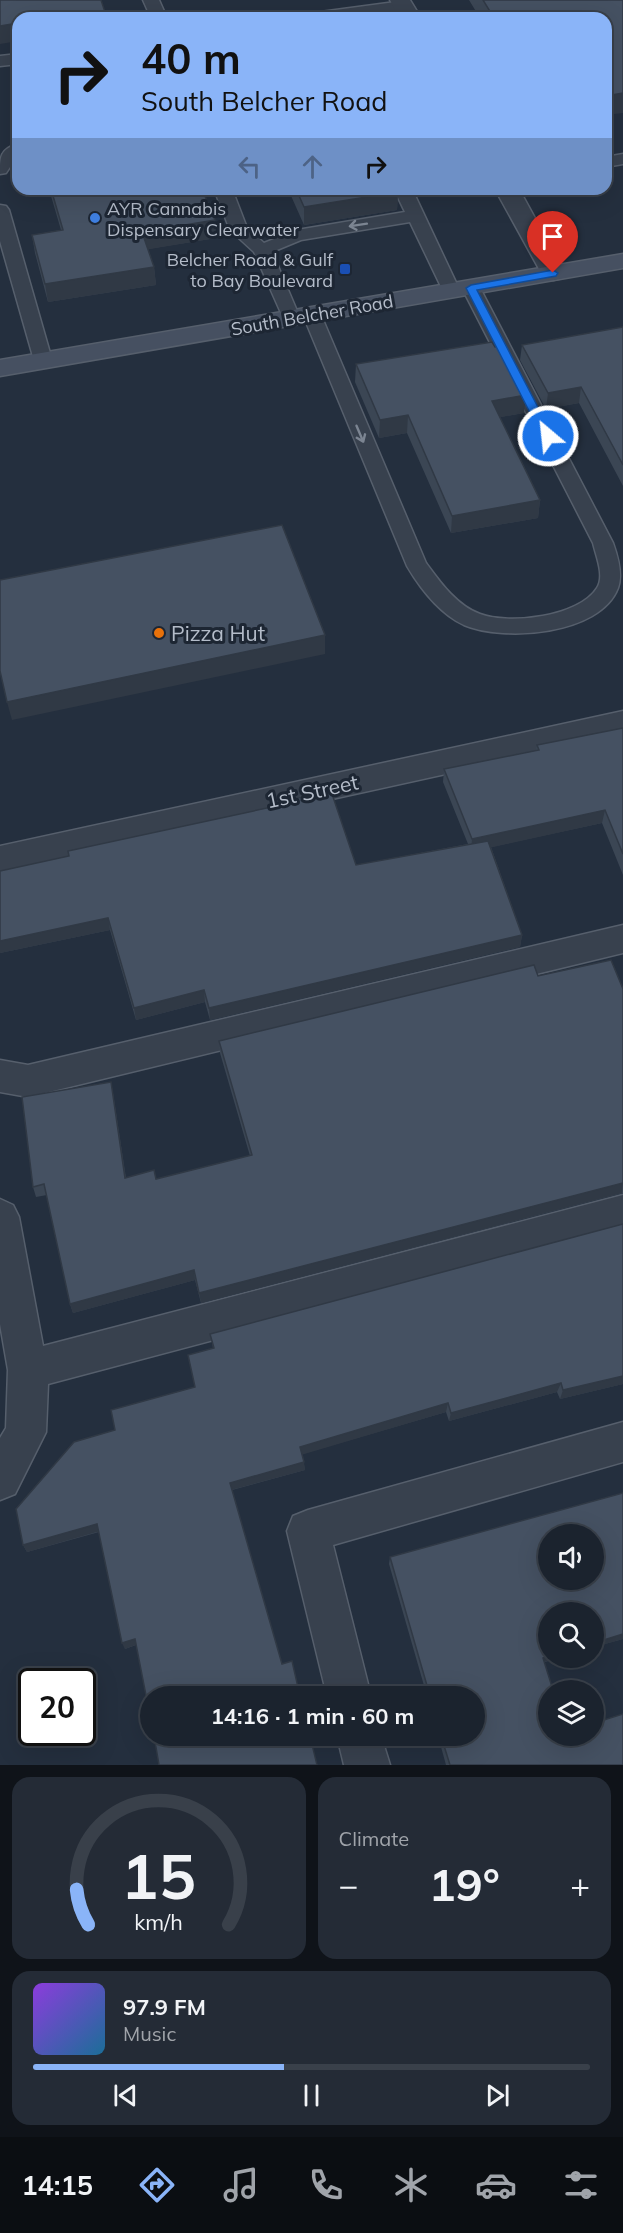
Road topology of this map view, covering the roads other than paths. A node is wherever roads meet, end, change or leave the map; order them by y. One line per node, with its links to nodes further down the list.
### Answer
1 (404, 8): 2 (lane)
2 (368, 12)
3 (12, 152): 4 (lane)
4 (0, 169)
5 (225, 195): 10 (lane)
6 (406, 195): 9 (lane)
7 (510, 195): 12 (street)
8 (0, 210): 15 (lane)
9 (416, 216): 10 (lane, one-way to 10); 13 (lane)
10 (262, 250): 14 (lane)
11 (623, 261): 12 (main road, South Belcher Road)
12 (553, 273): 13 (main road, South Belcher Road)
13 (461, 290): 14 (main road, South Belcher Road); 14 (lane, one-way to 13)
14 (301, 317): 15 (main road, South Belcher Road)
15 (43, 360): 16 (main road, South Belcher Road)
16 (0, 368)
17 (623, 723): 18 (street, 1st Street)
18 (0, 859)
19 (623, 939): 20 (street)
20 (0, 1076)
21 (623, 1213): 24 (street)
22 (0, 1217): 23 (street)
23 (5, 1267): 24 (street)
24 (28, 1370): 26 (street)
25 (623, 1442): 27 (street)
26 (0, 1479)
27 (347, 1686)
28 (361, 1746): 29 (street)
29 (366, 1765)

